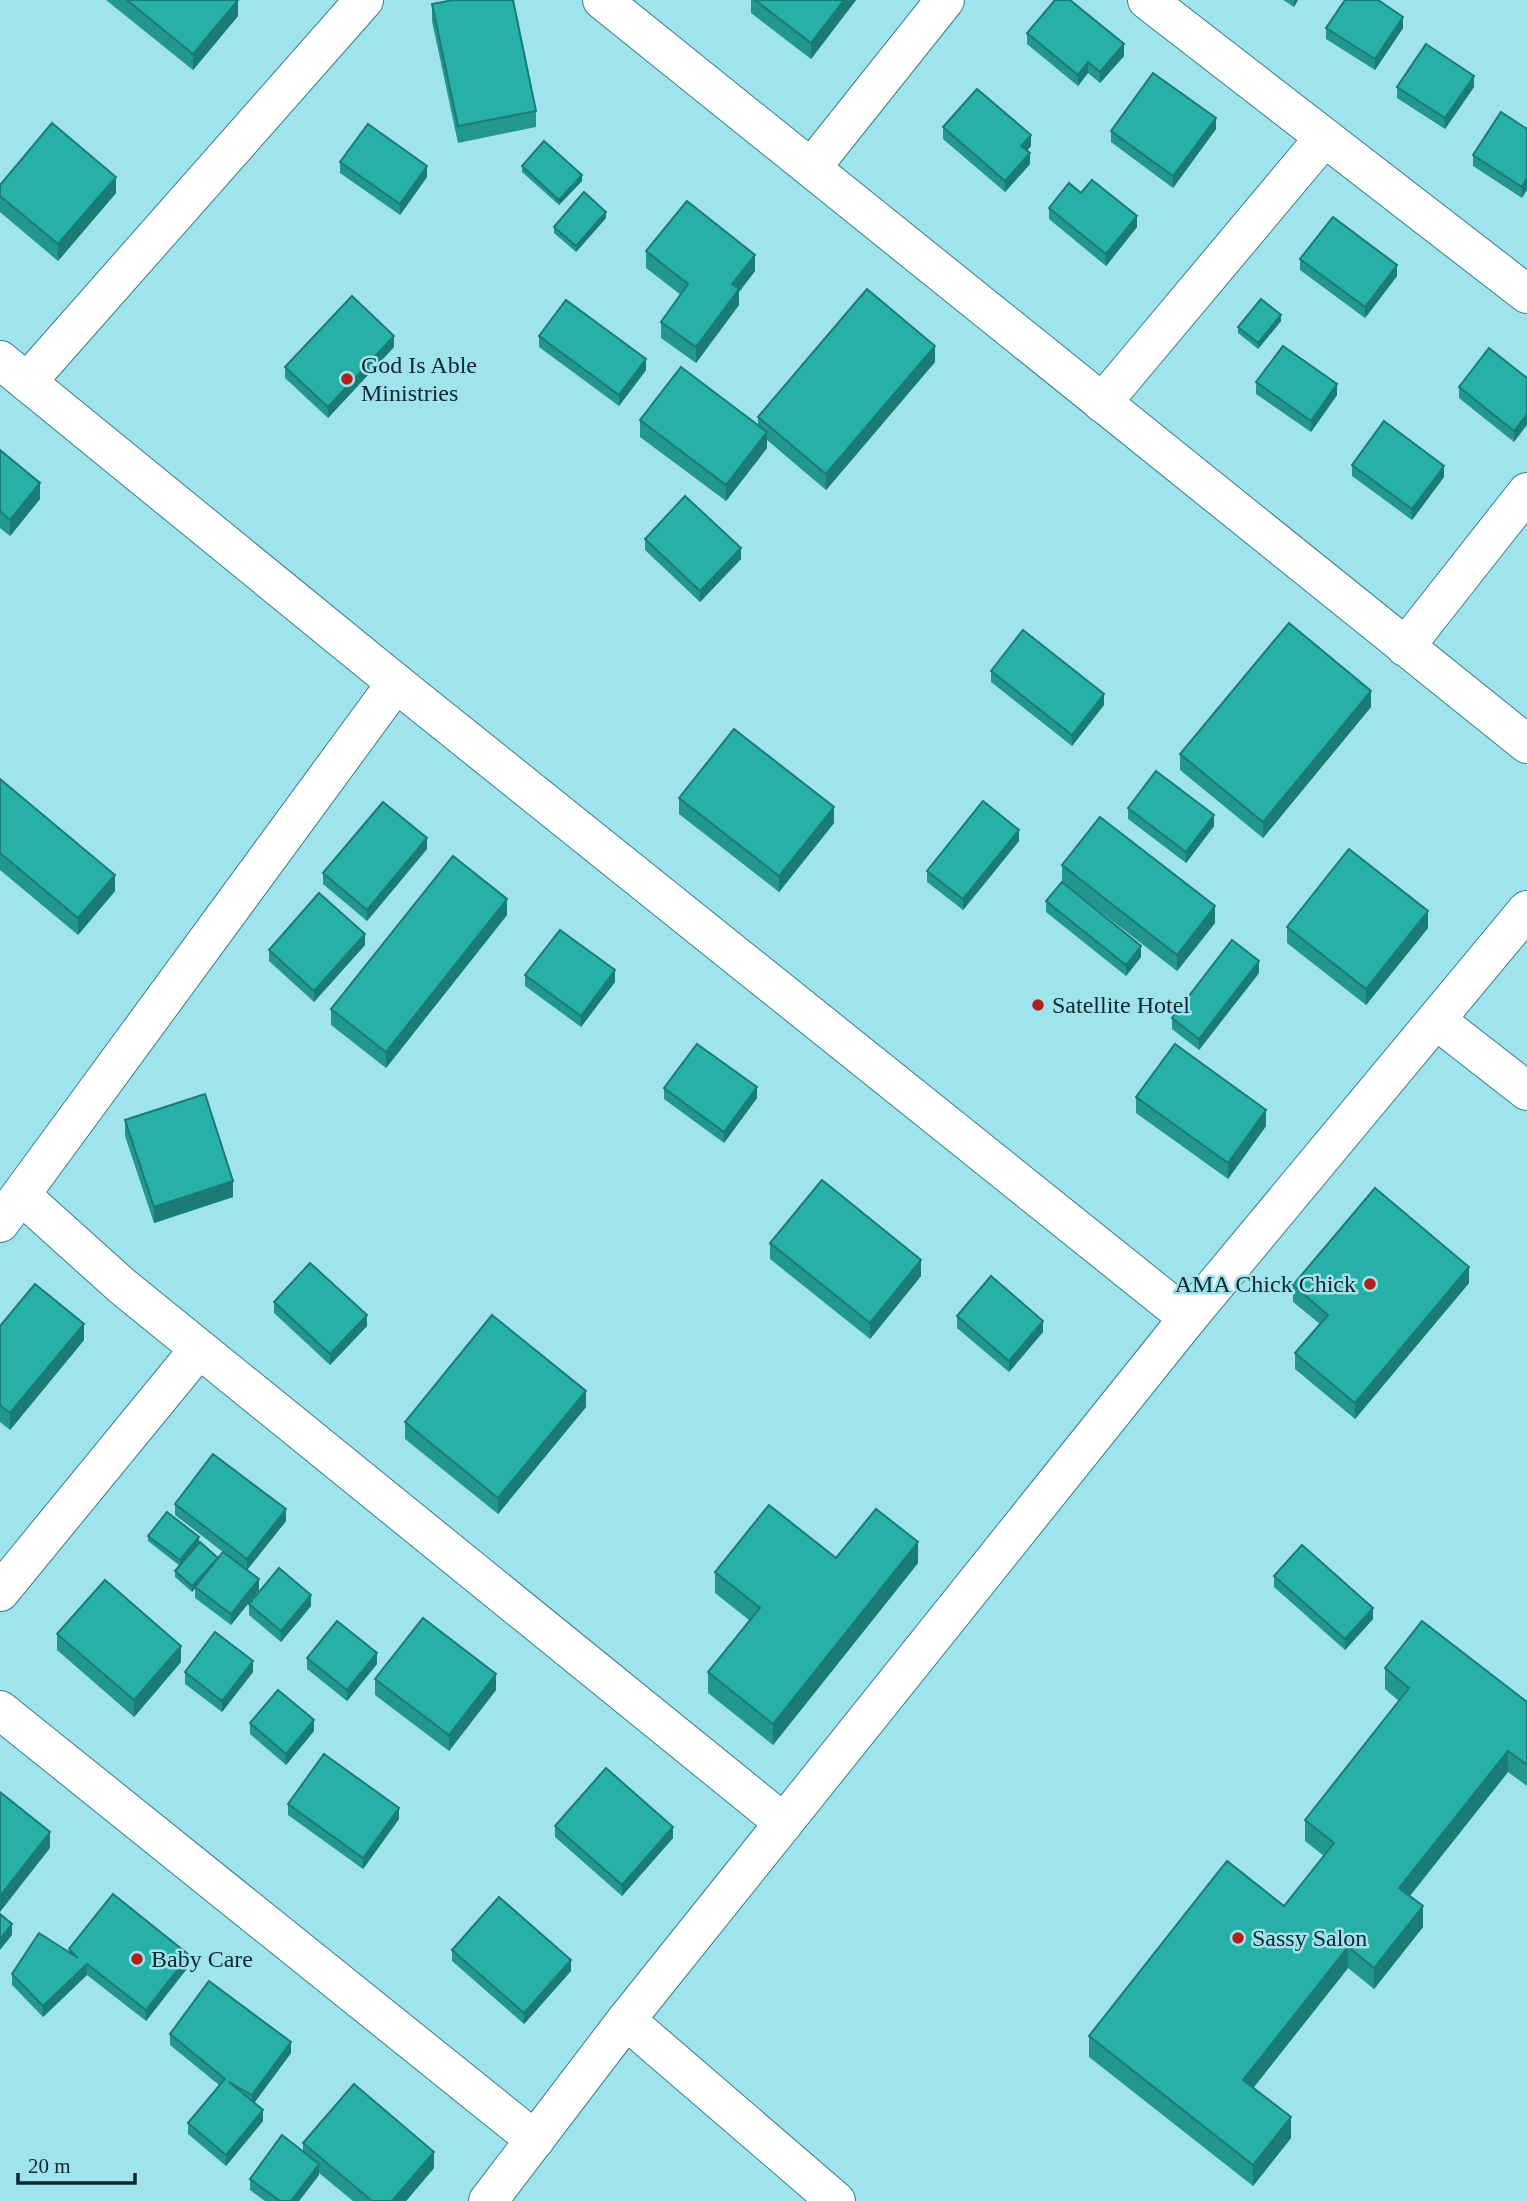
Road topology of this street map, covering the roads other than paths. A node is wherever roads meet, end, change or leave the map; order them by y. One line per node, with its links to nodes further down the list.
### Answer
1 (363, 0): 8 (street)
2 (602, 0): 6 (street)
3 (945, 0): 6 (street)
4 (1147, 0): 5 (street)
5 (1324, 138): 7 (street); 9 (street)
6 (812, 167): 9 (street)
7 (1527, 294)
8 (14, 371): 12 (street)
9 (1102, 403): 11 (street)
10 (1527, 492): 11 (street)
11 (1405, 647): 13 (street)
12 (396, 683): 17 (street); 18 (street)
13 (1527, 744)
14 (1527, 910): 15 (street)
15 (1436, 1020): 16 (street); 18 (street)
16 (1527, 1091)
17 (10, 1209): 19 (street)
18 (1188, 1318): 22 (street)
19 (199, 1349): 20 (street); 22 (street)
20 (0, 1592)
21 (0, 1710): 24 (street)
22 (784, 1823): 23 (street)
23 (626, 2020): 24 (street); 26 (street)
24 (535, 2140): 25 (street)
25 (488, 2201)
26 (836, 2201)

